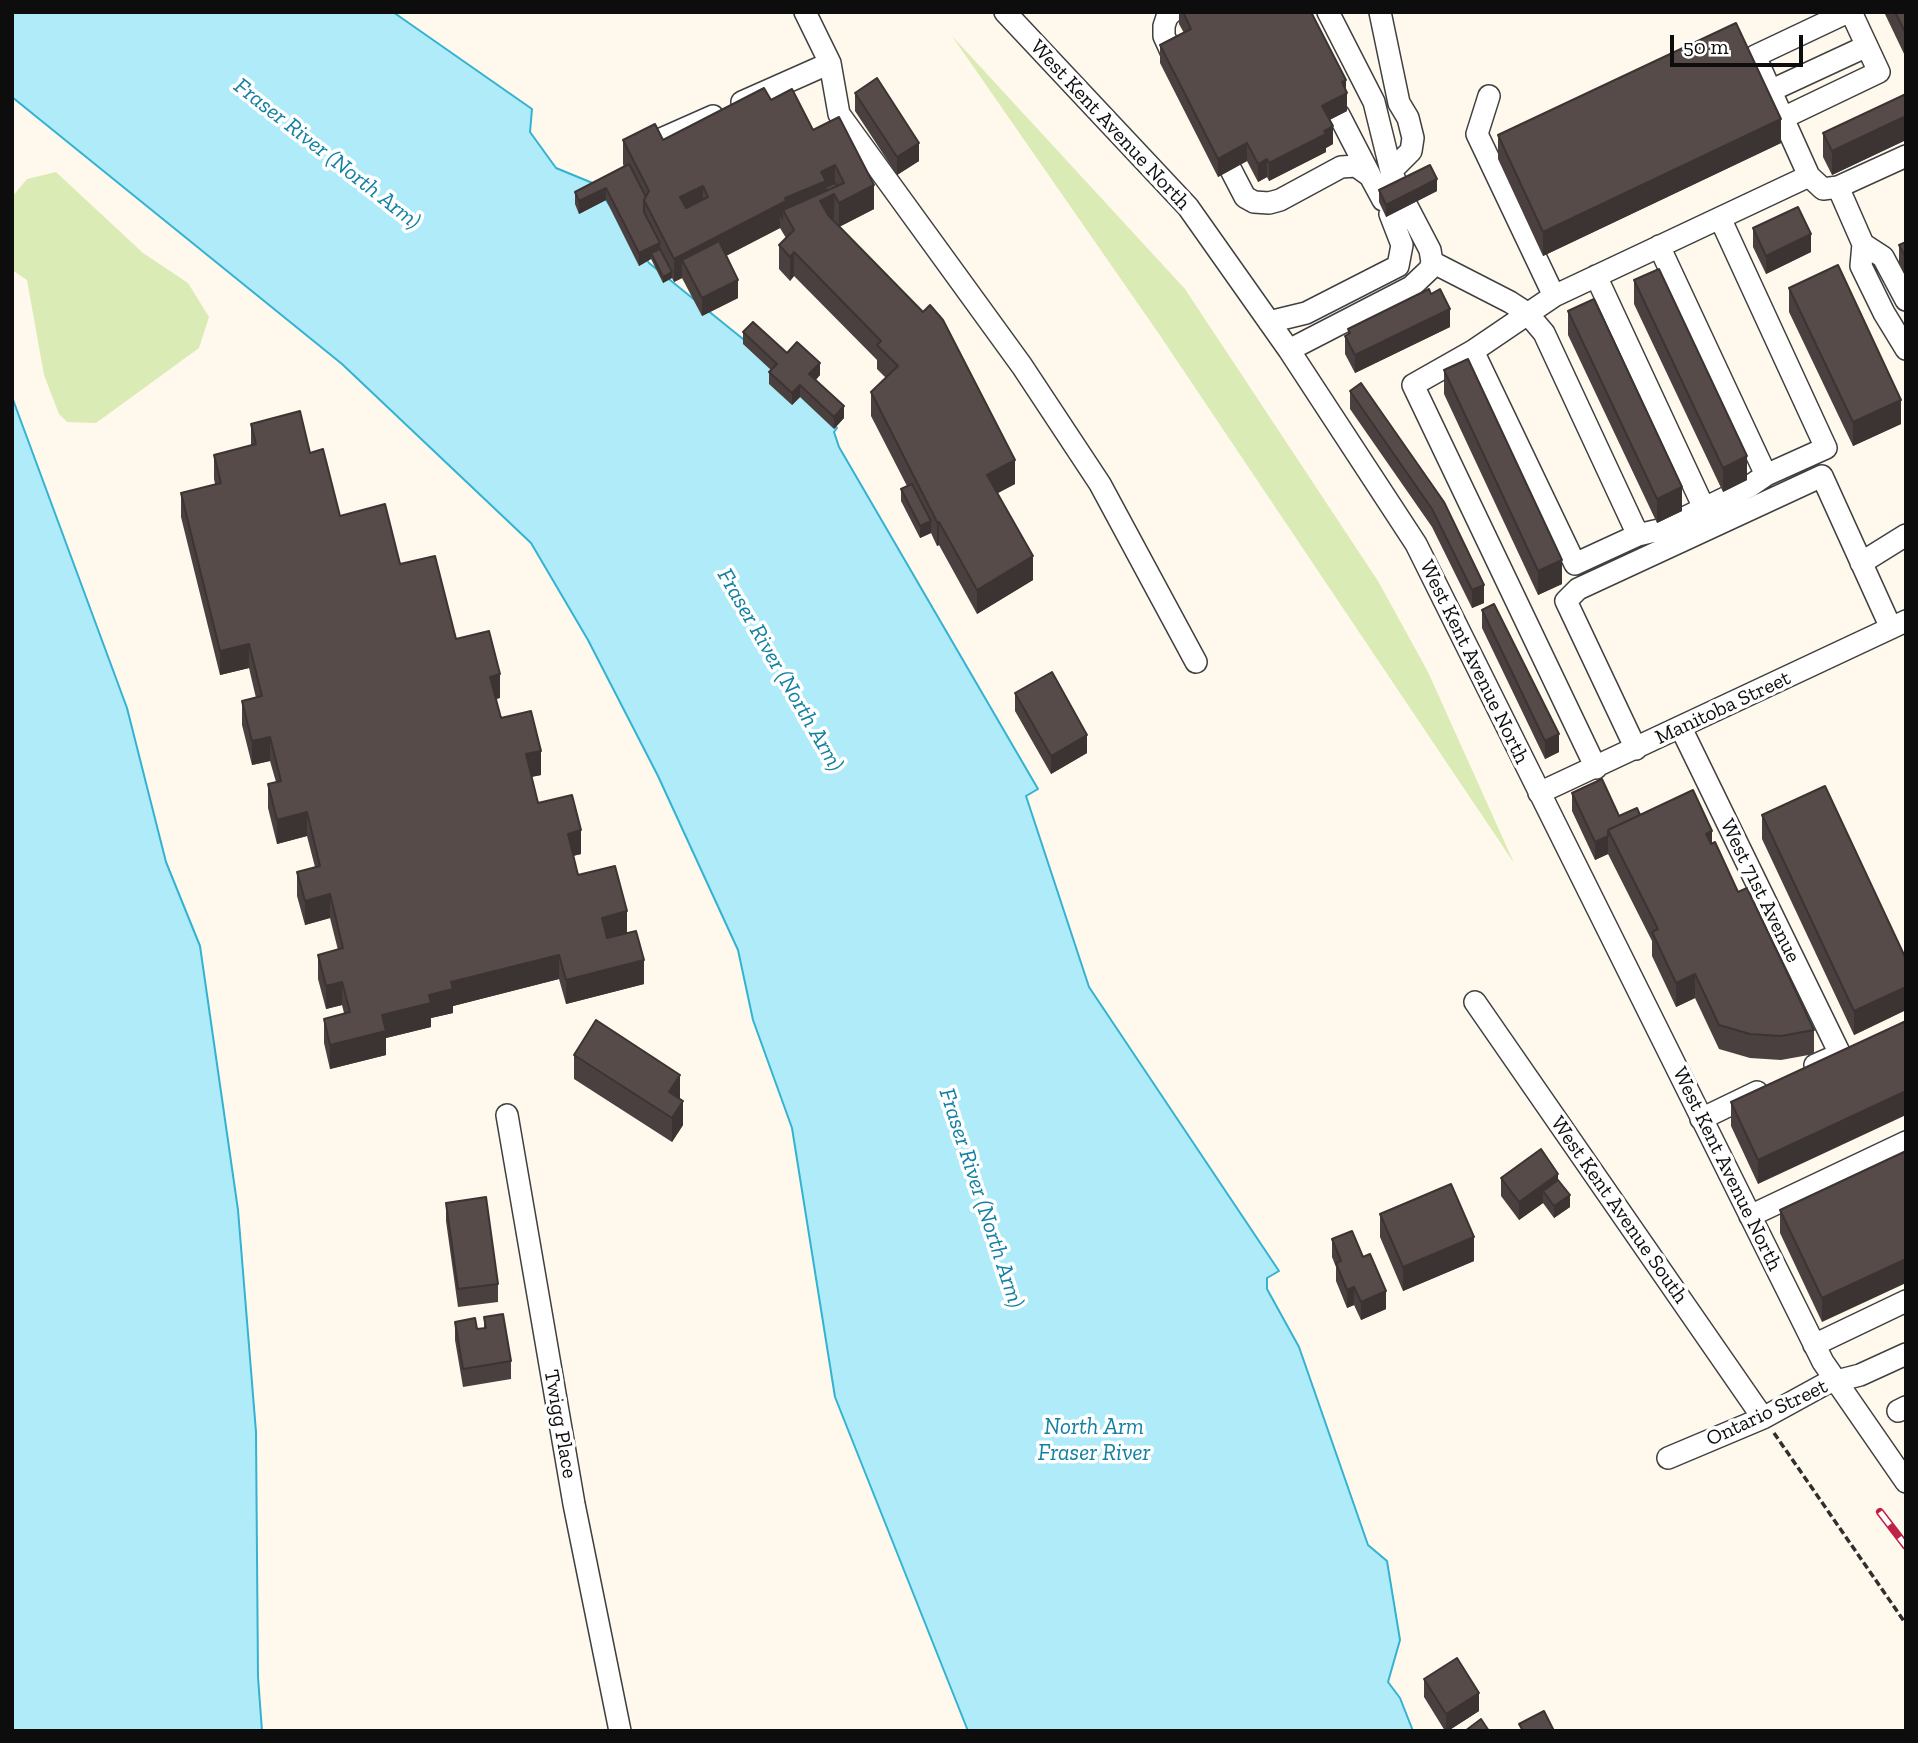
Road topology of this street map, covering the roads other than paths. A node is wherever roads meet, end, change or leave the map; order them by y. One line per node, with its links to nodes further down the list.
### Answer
1 (1005, 12): 31 (street, West Kent Avenue North)
2 (1172, 12): 8 (street)
3 (1328, 12): 15 (street)
4 (1380, 12): 12 (street)
5 (1849, 12): 7 (street); 10 (street)
6 (808, 16): 9 (street)
7 (1867, 46): 10 (street); 14 (street)
8 (1173, 57)
9 (830, 63): 16 (street); 41 (street)
10 (1770, 91): 14 (street)
11 (1489, 96): 29 (street)
12 (1399, 103): 15 (street); 19 (street)
13 (1339, 115): 19 (street)
14 (1783, 118): 20 (street)
15 (1381, 130): 19 (street)
16 (661, 139)
17 (1906, 156): 21 (street)
18 (1231, 170): 19 (street)
19 (1380, 173): 22 (street)
20 (1809, 176): 21 (street); 23 (street)
21 (1838, 187): 24 (street)
22 (1395, 203): 26 (street); 31 (street)
23 (1720, 218): 25 (street); 35 (street)
24 (1863, 244): 28 (street); 32 (street)
25 (1659, 246): 27 (street); 35 (street)
26 (1432, 262): 30 (street); 33 (street)
27 (1596, 276): 29 (street); 36 (street)
28 (1903, 295)
29 (1554, 296): 30 (street)
30 (1527, 313): 34 (street); 37 (street)
31 (1269, 322): 33 (street, West Kent Avenue North)
32 (1906, 349)
33 (1289, 350): 45 (street, West Kent Avenue North)
34 (1473, 351): 37 (street); 44 (street)
35 (1766, 475): 36 (street)
36 (1704, 509): 37 (street)
37 (1639, 535)
38 (1906, 535): 39 (street)
39 (1861, 563): 40 (street); 43 (street)
40 (1898, 624): 42 (street, Manitoba Street)
41 (1196, 662)
42 (1681, 728): 43 (street, Manitoba Street); 48 (street, West 71st Avenue)
43 (1636, 749): 44 (street, Manitoba Street)
44 (1596, 768): 45 (street, Manitoba Street)
45 (1539, 793): 48 (street, West Kent Avenue North)
46 (1475, 1002): 55 (street, West Kent Avenue South)
47 (507, 1115): 58 (street, Twigg Place)
48 (1702, 1119): 50 (street, West Kent Avenue North)
49 (1906, 1142): 50 (street)
50 (1750, 1216): 52 (street, West Kent Avenue North)
51 (1906, 1301): 52 (street)
52 (1814, 1345): 54 (street, West Kent Avenue North)
53 (1906, 1354): 54 (street, Ontario Street)
54 (1836, 1381): 55 (street, Ontario Street); 57 (street, West Kent Avenue North)
55 (1763, 1418): 56 (street, Ontario Street)
56 (1668, 1458)
57 (1906, 1482)
58 (620, 1731)

